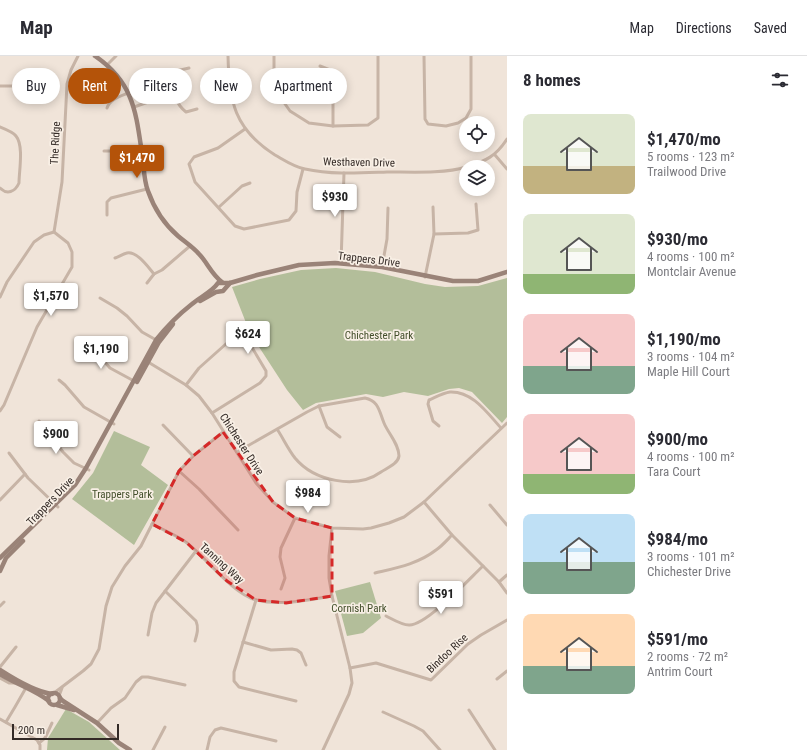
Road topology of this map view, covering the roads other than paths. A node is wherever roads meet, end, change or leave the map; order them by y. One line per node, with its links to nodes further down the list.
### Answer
1 (78, 56): 39 (street, The Ridge)
2 (95, 56): 9 (main road)
3 (116, 56): 9 (street)
4 (228, 56): 21 (street, Westhaven Drive)
5 (274, 56): 19 (street)
6 (378, 56): 19 (street)
7 (424, 56): 8 (street)
8 (471, 56)
9 (107, 65): 13 (main road)
10 (320, 66): 19 (street)
11 (0, 86): 12 (street)
12 (12, 86)
13 (128, 92): 16 (main road); 17 (street)
14 (141, 104): 16 (street)
15 (178, 104): 18 (street)
16 (134, 106): 23 (main road)
17 (107, 108)
18 (197, 109)
19 (333, 126)
20 (0, 127): 32 (street)
21 (245, 129): 27 (street, Westhaven Drive); 35 (street)
22 (507, 139): 25 (street, Westhaven Drive)
23 (141, 149): 24 (street); 33 (main road)
24 (104, 151)
25 (495, 155): 26 (street, Westhaven Drive); 29 (street)
26 (486, 160)
27 (303, 169): 30 (street, Westhaven Drive); 35 (street)
28 (459, 169): 30 (street, Westhaven Drive)
29 (507, 169)
30 (344, 173): 43 (street)
31 (250, 183): 35 (street)
32 (0, 188)
33 (147, 189): 38 (street); 41 (main road)
34 (476, 204): 40 (street)
35 (219, 207)
36 (388, 208): 44 (street)
37 (433, 208): 40 (street)
38 (107, 215)
39 (54, 232): 50 (street); 59 (street)
40 (434, 234): 47 (street)
41 (190, 246): 46 (street); 49 (main road)
42 (115, 258): 46 (street)
43 (341, 263): 44 (main road, Trappers Drive); 49 (main road, Trappers Drive)
44 (382, 267): 47 (main road, Trappers Drive)
45 (507, 272): 47 (main road, Trappers Drive)
46 (154, 274): 48 (street)
47 (425, 277)
48 (147, 283)
49 (220, 285): 53 (main road, Trappers Drive)
50 (0, 297)
51 (100, 298): 53 (street)
52 (79, 339): 56 (street)
53 (158, 341): 54 (main road, Trappers Drive)
54 (146, 361): 56 (main road, Trappers Drive); 57 (street, Chichester Drive)
55 (59, 380): 62 (street)
56 (135, 381): 62 (main road, Trappers Drive)
57 (186, 384): 60 (street, Chichester Drive); 60 (street)
58 (319, 406): 67 (street); 67 (street); 69 (street)
59 (0, 411)
60 (212, 413): 68 (street, Chichester Drive)
61 (39, 421): 73 (street)
62 (113, 423): 73 (main road, Trappers Drive)
63 (507, 423): 66 (street, Chichester Drive)
64 (163, 425): 72 (street)
65 (439, 426): 66 (street)
66 (501, 428): 77 (street, Chichester Drive)
67 (277, 429): 70 (street)
68 (223, 432): 70 (street, Chichester Drive); 72 (street)
69 (340, 437)
70 (237, 452): 80 (street, Chichester Drive)
71 (9, 453): 75 (street)
72 (193, 456): 74 (street)
73 (88, 469): 79 (main road, Trappers Drive)
74 (179, 471): 81 (street); 84 (street)
75 (25, 474): 76 (street); 79 (street)
76 (0, 500)
77 (424, 502): 83 (street, Chichester Drive); 85 (street)
78 (490, 505): 82 (street)
79 (58, 506): 87 (main road, Trappers Drive); 89 (main road, Trappers Drive)
80 (295, 518): 83 (street, Chichester Drive); 93 (street)
81 (152, 524): 86 (street, Tanning Way); 117 (street)
82 (507, 525)
83 (332, 528): 96 (street)
84 (238, 530)
85 (452, 535): 88 (street); 90 (street)
86 (196, 551): 94 (street); 97 (street, Tanning Way)
87 (0, 558)
88 (482, 566): 92 (street); 100 (street)
89 (0, 568)
90 (375, 573)
91 (507, 575): 92 (street)
92 (499, 582): 95 (street)
93 (281, 589)
94 (165, 590): 102 (street); 103 (street)
95 (507, 593)
96 (332, 596): 97 (street, Tanning Way); 108 (street)
97 (256, 600): 104 (street)
98 (4, 602): 99 (street)
99 (0, 606)
100 (386, 616)
101 (507, 620): 108 (street, Bindoo Rise)
102 (148, 636)
103 (195, 642)
104 (243, 642): 106 (street); 121 (street)
105 (16, 647): 107 (street)
106 (306, 665)
107 (0, 667)
108 (350, 668): 137 (street)
109 (0, 670): 116 (main road)
110 (507, 671): 113 (street)
111 (0, 674): 114 (main road)
112 (0, 678): 114 (street)
113 (497, 679)
114 (14, 683): 116 (main road)
115 (185, 685): 129 (street)
116 (27, 686): 118 (main road); 120 (main road); 127 (street)
117 (62, 686): 118 (street); 119 (street)
118 (53, 693): 119 (main road); 120 (main road)
119 (60, 697): 122 (main road); 125 (main road)
120 (49, 701): 122 (main road)
121 (296, 701)
122 (56, 705): 125 (main road)
123 (469, 710): 139 (street)
124 (383, 712): 138 (street)
125 (85, 715): 129 (main road)
126 (0, 719): 127 (street)
127 (6, 722): 132 (street)
128 (52, 723): 132 (street)
129 (97, 723): 134 (main road)
130 (165, 727): 135 (street)
131 (276, 741): 136 (street)
132 (39, 743): 133 (street)
133 (40, 750)
134 (130, 750)
135 (154, 750)
136 (207, 750)
137 (323, 750)
138 (440, 750)
139 (495, 750)

